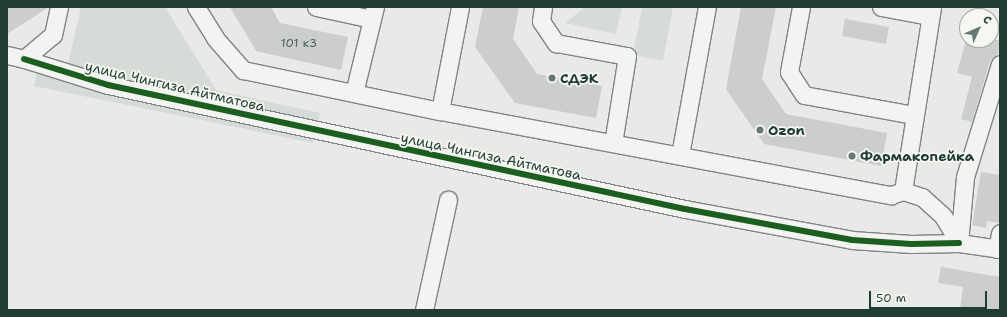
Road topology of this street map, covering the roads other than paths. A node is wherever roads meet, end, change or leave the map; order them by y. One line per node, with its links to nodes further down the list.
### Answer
1 (59, 7): 12 (street)
2 (196, 7): 14 (street)
3 (316, 7): 10 (street)
4 (460, 7): 15 (street)
5 (543, 7): 17 (street)
6 (707, 7): 18 (street)
7 (800, 7): 16 (street)
8 (881, 7): 9 (street)
9 (931, 12): 16 (street)
10 (374, 13): 14 (street)
11 (7, 55): 12 (street, улица Чингиза Айтматова)
12 (24, 59): 21 (street, улица Чингиза Айтматова)
13 (1000, 64): 21 (street)
14 (354, 93): 15 (street)
15 (440, 111): 17 (street)
16 (914, 115): 19 (street)
17 (613, 143): 18 (street)
18 (680, 155): 19 (street)
19 (903, 191): 21 (street)
20 (448, 200): 23 (street)
21 (959, 243): 22 (street, улица Чингиза Айтматова)
22 (999, 244)
23 (424, 310)

